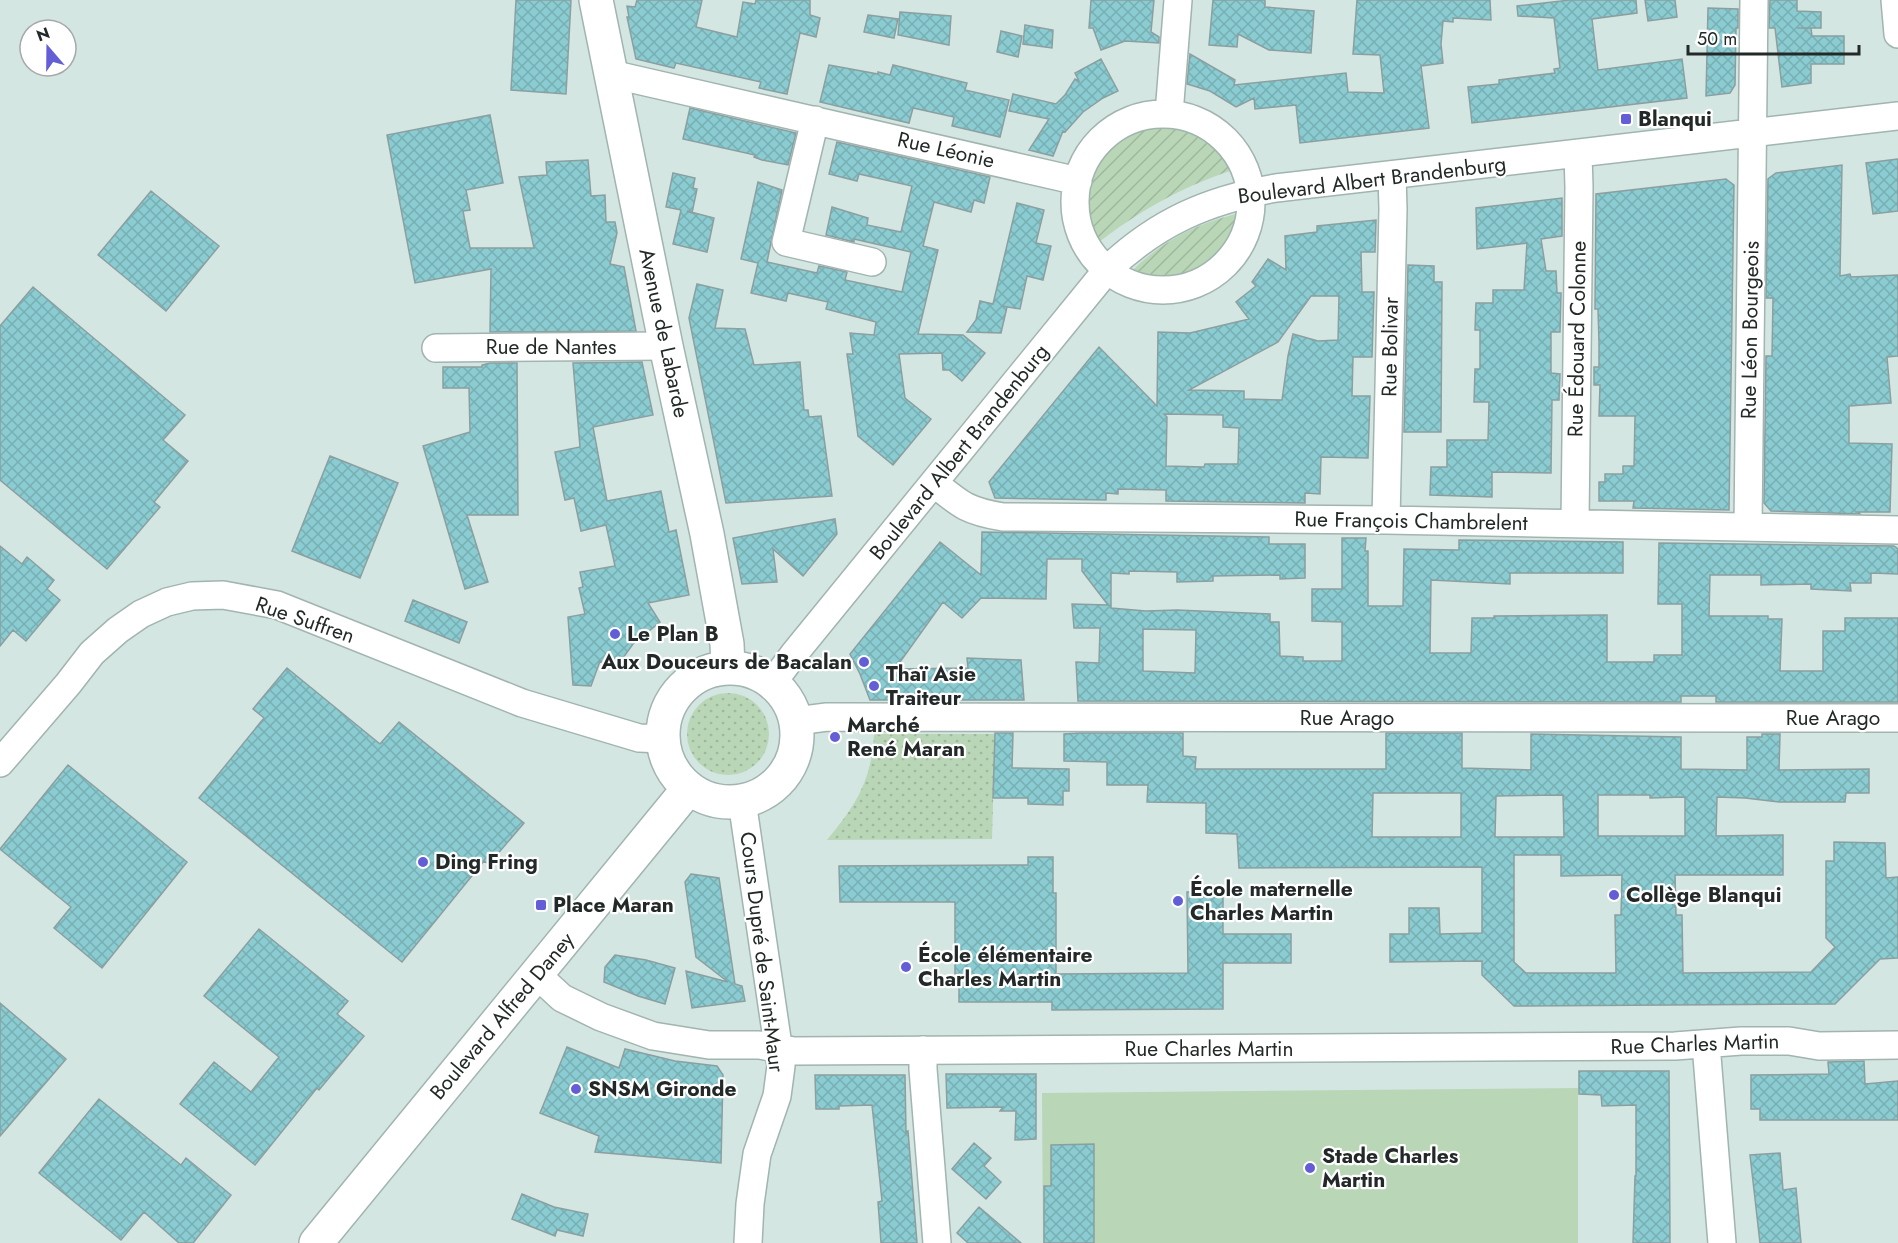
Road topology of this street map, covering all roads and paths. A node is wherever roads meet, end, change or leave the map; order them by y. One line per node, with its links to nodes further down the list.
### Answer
1 (596, 0): 6 (main road, Avenue de Labarde)
2 (1178, 0): 7 (street)
3 (1754, 0): 10 (street, Rue Léon Bourgeois)
4 (1895, 0): 5 (street)
5 (1898, 34)
6 (611, 74): 9 (street, Rue Léonie); 17 (main road, Avenue de Labarde)
7 (1169, 114): 13 (street); 14 (street)
8 (1898, 116): 10 (street, Boulevard Albert Brandenburg)
9 (815, 120): 13 (street, Rue Léonie); 15 (street)
10 (1753, 133): 11 (street, Boulevard Albert Brandenburg); 22 (street, Rue Léon Bourgeois)
11 (1578, 154): 12 (street, Boulevard Albert Brandenburg); 21 (street, Rue Édouard Colonne)
12 (1392, 175): 14 (street, Boulevard Albert Brandenburg); 20 (street, Rue Bolivar)
13 (1078, 181): 16 (street)
14 (1251, 192): 16 (street, Boulevard Albert Brandenburg); 16 (street)
15 (872, 262)
16 (1107, 270): 19 (street, Boulevard Albert Brandenburg)
17 (666, 346): 18 (street, Rue de Nantes); 24 (main road, Avenue de Labarde)
18 (436, 348)
19 (934, 483): 20 (street, Rue François Chambrelent); 25 (street, Boulevard Albert Brandenburg)
20 (1386, 520): 21 (street, Rue François Chambrelent)
21 (1575, 523): 22 (street, Rue François Chambrelent)
22 (1748, 526): 23 (street, Rue François Chambrelent)
23 (1898, 530)
24 (728, 667): 25 (main road); 28 (main road)
25 (773, 682): 27 (main road)
26 (1898, 718): 27 (street, Rue Arago)
27 (796, 721): 31 (main road)
28 (662, 739): 29 (street, Rue Suffren); 30 (main road)
29 (0, 763)
30 (689, 789): 31 (main road); 32 (main road, Boulevard Alfred Daney)
31 (742, 801): 35 (street, Cours Dupré de Saint-Maur)
32 (537, 975): 35 (street, Rue Charles Martin); 37 (main road, Boulevard Alfred Daney)
33 (1706, 1044): 34 (street, Rue Charles Martin); 36 (street, Rue Charles Martin); 40 (street)
34 (1898, 1045)
35 (779, 1049): 36 (street, Rue Charles Martin); 38 (street, Cours Dupré de Saint-Maur)
36 (923, 1050): 39 (street)
37 (316, 1243)
38 (748, 1243)
39 (937, 1243)
40 (1722, 1243)

